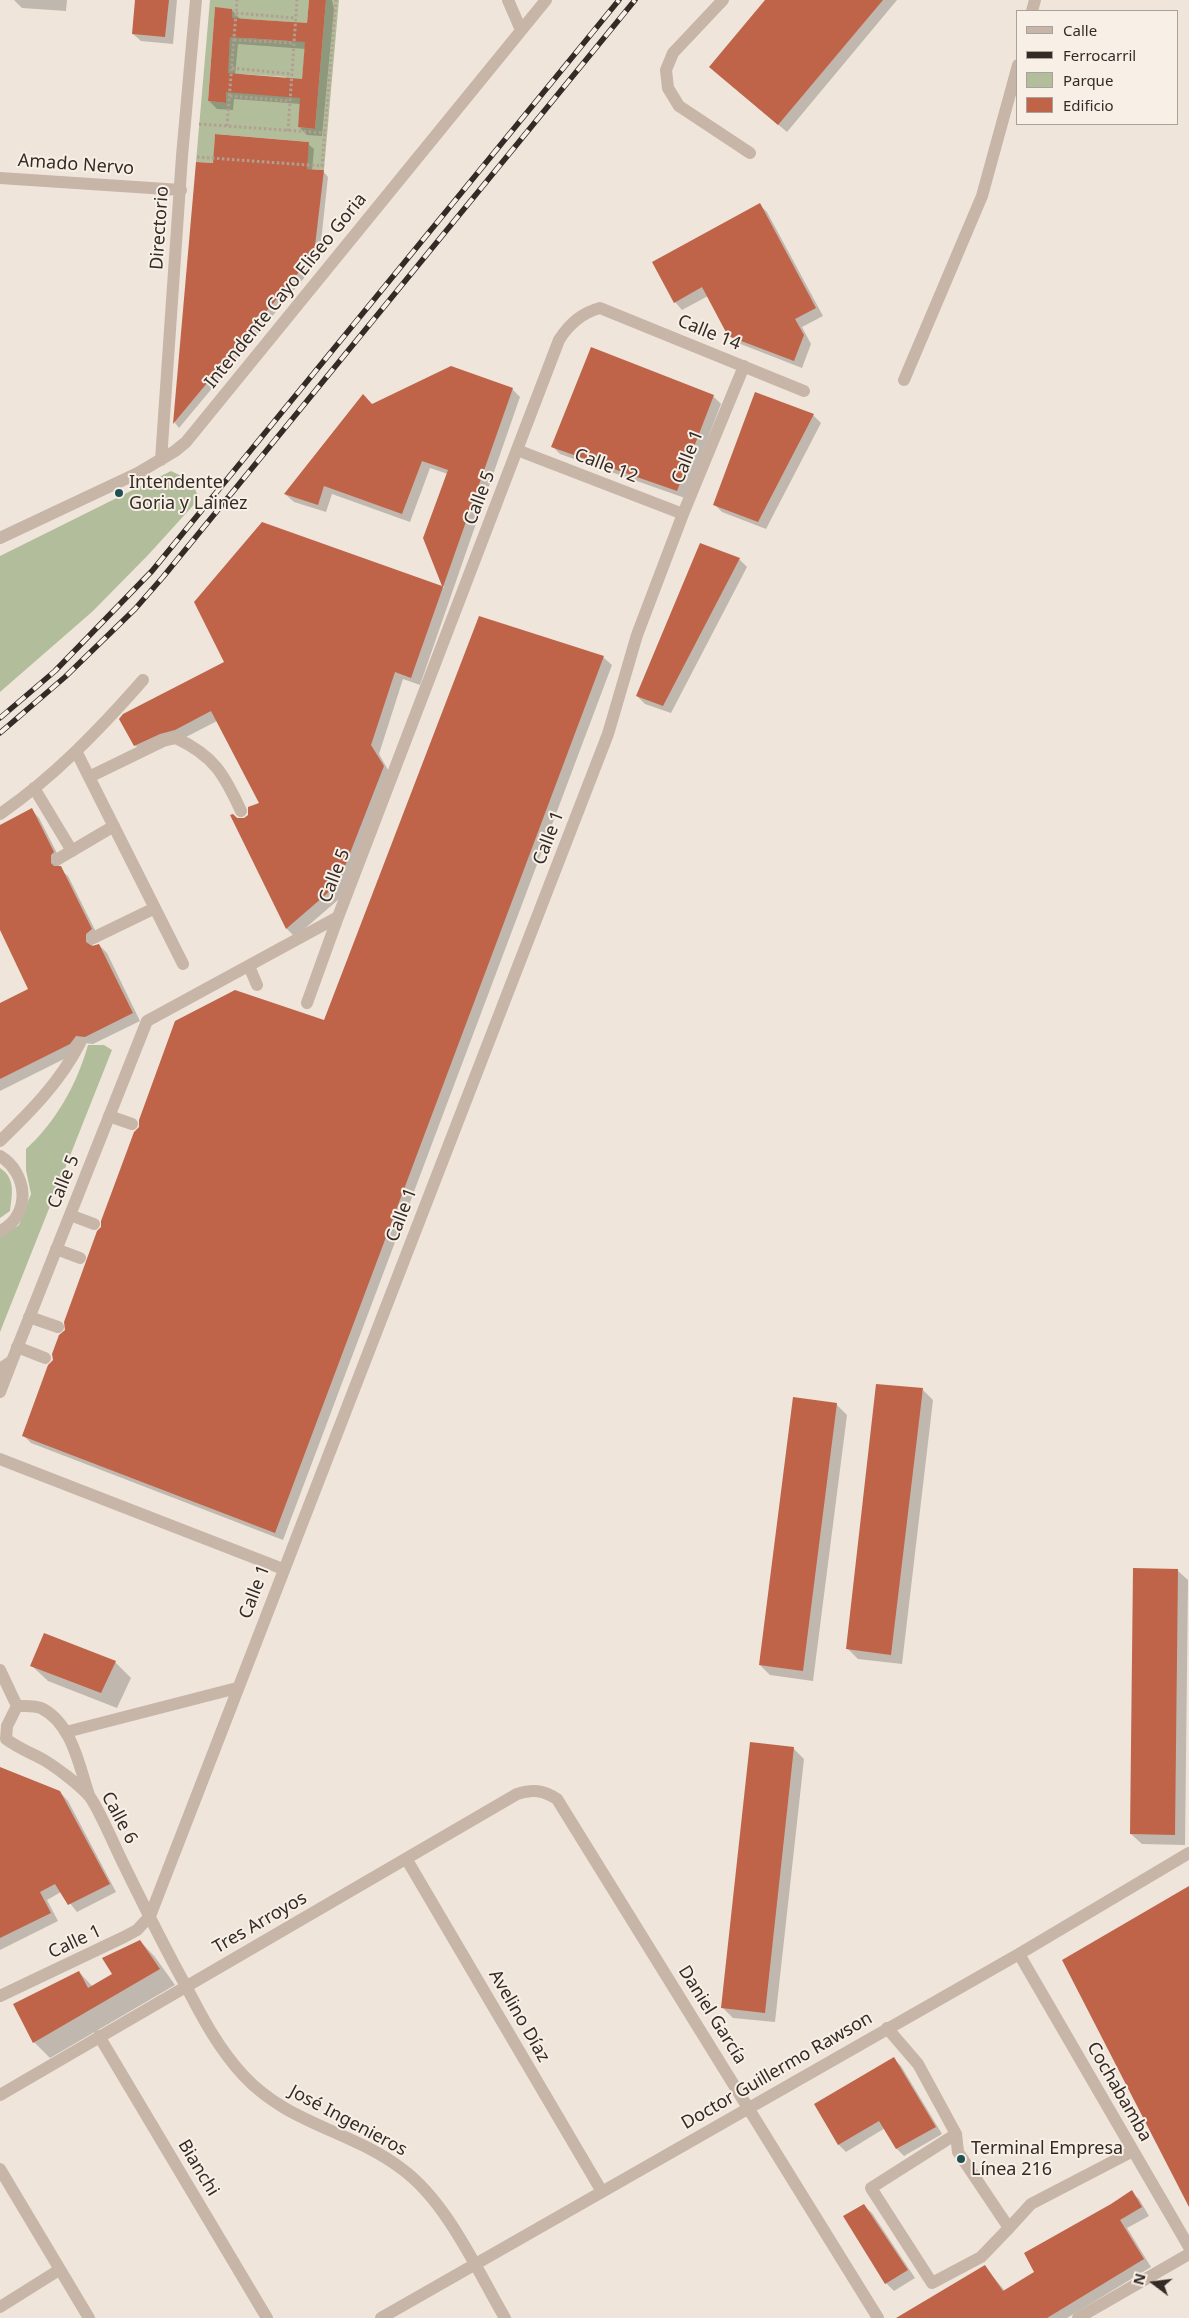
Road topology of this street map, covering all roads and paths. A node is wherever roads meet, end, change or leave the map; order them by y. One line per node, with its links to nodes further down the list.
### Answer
1 (196, 0): 18 (street, Directorio)
2 (237, 0): 8 (path)
3 (297, 0): 9 (path)
4 (336, 0): 21 (path)
5 (508, 0): 10 (street)
6 (546, 0): 10 (street, Intendente Cayo Eliseo Goria)
7 (723, 0): 22 (street)
8 (236, 13): 9 (path); 11 (path)
9 (295, 18): 12 (path)
10 (520, 30): 31 (street, Intendente Cayo Eliseo Goria)
11 (234, 40): 12 (path); 13 (path)
12 (294, 43): 15 (path)
13 (232, 68): 15 (path); 16 (path)
14 (1016, 72): 28 (street)
15 (292, 74): 17 (path)
16 (230, 96): 17 (path); 19 (path)
17 (290, 101): 20 (path)
18 (186, 122): 19 (path); 23 (street, Directorio)
19 (227, 126): 20 (path)
20 (288, 131): 21 (path)
21 (325, 133): 23 (path)
22 (750, 153)
23 (182, 156): 25 (street, Directorio)
24 (0, 178): 25 (street, Amado Nervo)
25 (180, 190): 31 (street, Directorio)
26 (600, 308): 27 (street, Calle 14); 30 (street, Calle 5)
27 (744, 366): 29 (street, Calle 14); 32 (street, Calle 1)
28 (904, 380)
29 (804, 391)
30 (517, 450): 32 (street, Calle 12); 44 (street, Calle 5)
31 (161, 460): 33 (street, Intendente Cayo Eliseo Goria)
32 (683, 514): 68 (street, Calle 1)
33 (0, 538)
34 (143, 680): 35 (street)
35 (76, 751): 36 (street); 37 (street)
36 (89, 777): 38 (street); 40 (street)
37 (34, 788): 39 (street); 41 (street)
38 (241, 811)
39 (0, 814)
40 (114, 826): 41 (street); 43 (street)
41 (72, 851): 42 (street)
42 (58, 859)
43 (154, 908): 45 (street); 46 (street)
44 (338, 917): 47 (street, Calle 5); 49 (street)
45 (93, 938)
46 (183, 964)
47 (249, 966): 48 (street); 51 (street, Calle 5)
48 (257, 985)
49 (307, 1002)
50 (80, 1043): 53 (street)
51 (109, 1116): 52 (street); 55 (street, Calle 5)
52 (132, 1124)
53 (0, 1141)
54 (0, 1156): 57 (street)
55 (70, 1215): 56 (street); 58 (street, Calle 5)
56 (94, 1224)
57 (0, 1231)
58 (56, 1249): 59 (street); 60 (street, Calle 5)
59 (80, 1258)
60 (29, 1317): 61 (street); 62 (street, Calle 5)
61 (58, 1327)
62 (17, 1347): 63 (street); 64 (street, Calle 5)
63 (45, 1358)
64 (12, 1361): 65 (street); 66 (street)
65 (0, 1369)
66 (0, 1392)
67 (0, 1459): 68 (street)
68 (283, 1569): 70 (street, Calle 1)
69 (0, 1670): 71 (street)
70 (237, 1688): 72 (street); 78 (street, Calle 1)
71 (17, 1706): 72 (street); 73 (street, Calle 6)
72 (66, 1732): 75 (street)
73 (3, 1740): 75 (street, Calle 6)
74 (540, 1790): 77 (street, Tres Arroyos); 85 (street, Daniel García)
75 (90, 1798): 78 (street, Calle 6)
76 (1189, 1853): 79 (street, Doctor Guillermo Rawson)
77 (406, 1860): 80 (street, Tres Arroyos); 89 (street, Avelino Díaz)
78 (150, 1916): 80 (street, Calle 6); 81 (street, Calle 1)
79 (1018, 1954): 82 (street, Doctor Guillermo Rawson); 87 (street, Cochabamba)
80 (186, 1986): 83 (street, Tres Arroyos); 93 (street, José Ingenieros)
81 (0, 1996)
82 (887, 2028): 85 (street, Doctor Guillermo Rawson); 86 (street)
83 (100, 2036): 84 (street, Tres Arroyos); 97 (street, Bianchi)
84 (0, 2095)
85 (749, 2107): 89 (street, Doctor Guillermo Rawson); 100 (street, Daniel García)
86 (956, 2134): 90 (street); 90 (street)
87 (1133, 2151): 90 (street); 91 (street, Cochabamba)
88 (0, 2169): 94 (street)
89 (601, 2190): 93 (street, Doctor Guillermo Rawson)
90 (1009, 2228)
91 (1189, 2247)
92 (1189, 2254): 101 (street)
93 (474, 2264): 98 (street, Doctor Guillermo Rawson); 99 (street, José Ingenieros)
94 (59, 2270): 95 (street); 96 (street)
95 (0, 2307)
96 (89, 2318)
97 (267, 2318)
98 (381, 2318)
99 (505, 2318)
100 (878, 2318)
101 (1078, 2318)

